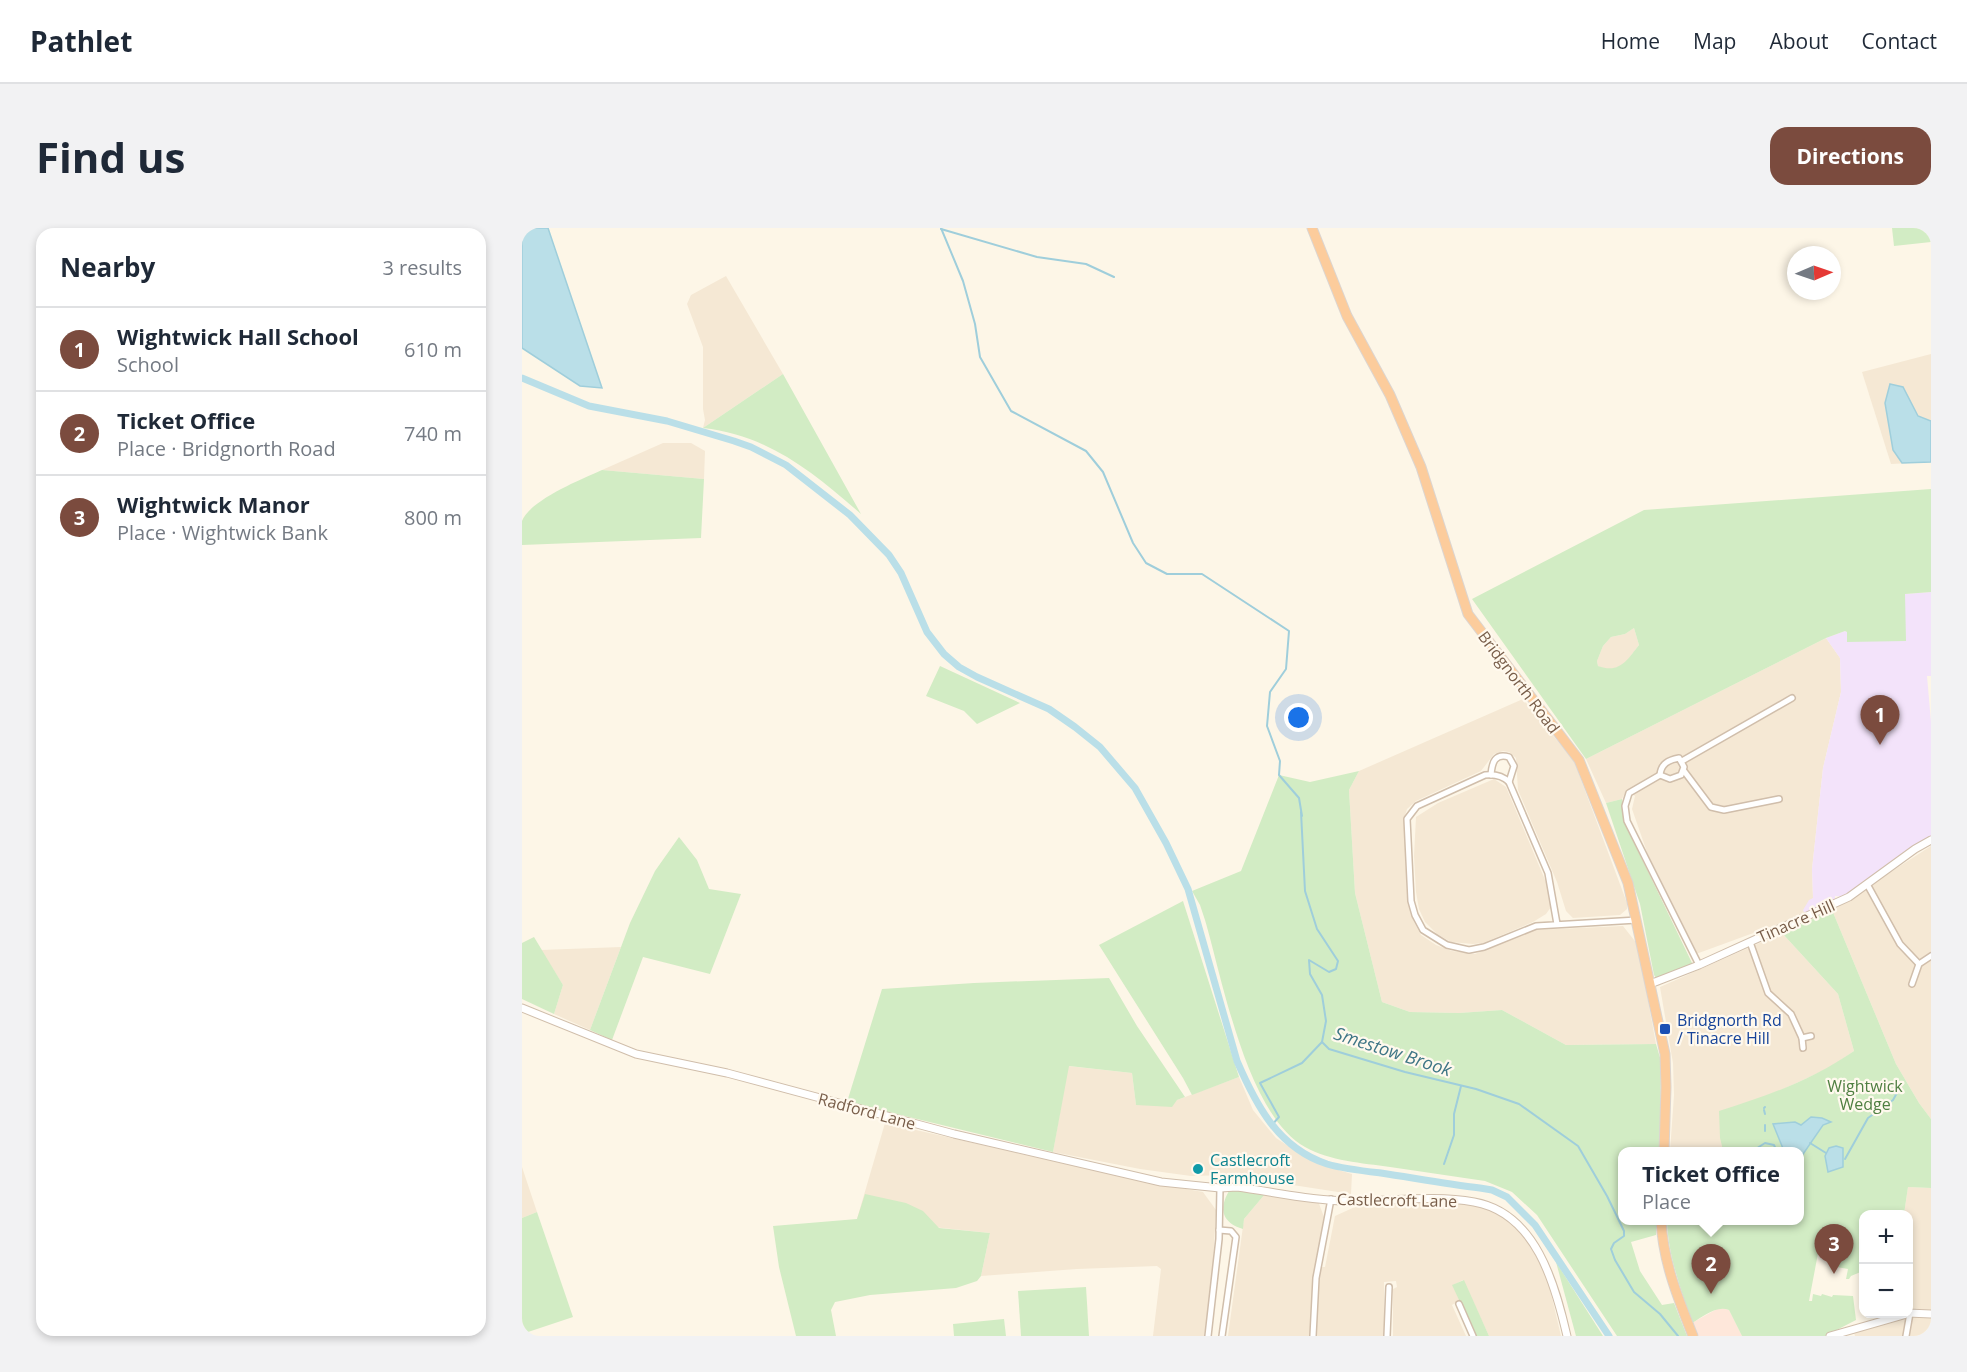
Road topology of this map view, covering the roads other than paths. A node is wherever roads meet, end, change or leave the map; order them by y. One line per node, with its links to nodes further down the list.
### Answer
1 (1312, 228): 11 (highway, Bridgnorth Road)
2 (1792, 698): 3 (street)
3 (1682, 760): 4 (street); 6 (street)
4 (1684, 771): 6 (street); 8 (street)
5 (1491, 775): 7 (street); 7 (street); 12 (street)
6 (1660, 775): 16 (street)
7 (1509, 783): 12 (street)
8 (1779, 799)
9 (1931, 840): 10 (street, Tinacre Hill)
10 (1867, 884): 13 (street, Tinacre Hill); 15 (street)
11 (1637, 920): 12 (street); 17 (highway, Bridgnorth Road)
12 (1557, 924)
13 (1750, 942): 16 (street, Tinacre Hill); 21 (street)
14 (1931, 956): 15 (street)
15 (1918, 964): 18 (street)
16 (1699, 965): 17 (street, Tinacre Hill)
17 (1650, 984): 23 (highway, Bridgnorth Road)
18 (1912, 984)
19 (522, 1008): 24 (street, Radford Lane)
20 (1811, 1036): 21 (street)
21 (1802, 1038): 22 (street)
22 (1803, 1048)
23 (1664, 1147)
24 (1220, 1188): 25 (street, Castlecroft Lane); 27 (street)
25 (1331, 1199): 36 (street); 39 (street, Castlecroft Lane)
26 (1661, 1225): 40 (highway)
27 (1219, 1230): 34 (street); 35 (street)
28 (1389, 1287): 37 (street)
29 (1459, 1304): 38 (street)
30 (1913, 1313): 31 (street)
31 (1931, 1314)
32 (1887, 1318): 41 (street)
33 (1908, 1318): 42 (street)
34 (1208, 1336)
35 (1222, 1336)
36 (1313, 1336)
37 (1387, 1336)
38 (1473, 1336)
39 (1567, 1336)
40 (1693, 1336)
41 (1830, 1336)
42 (1906, 1336)

